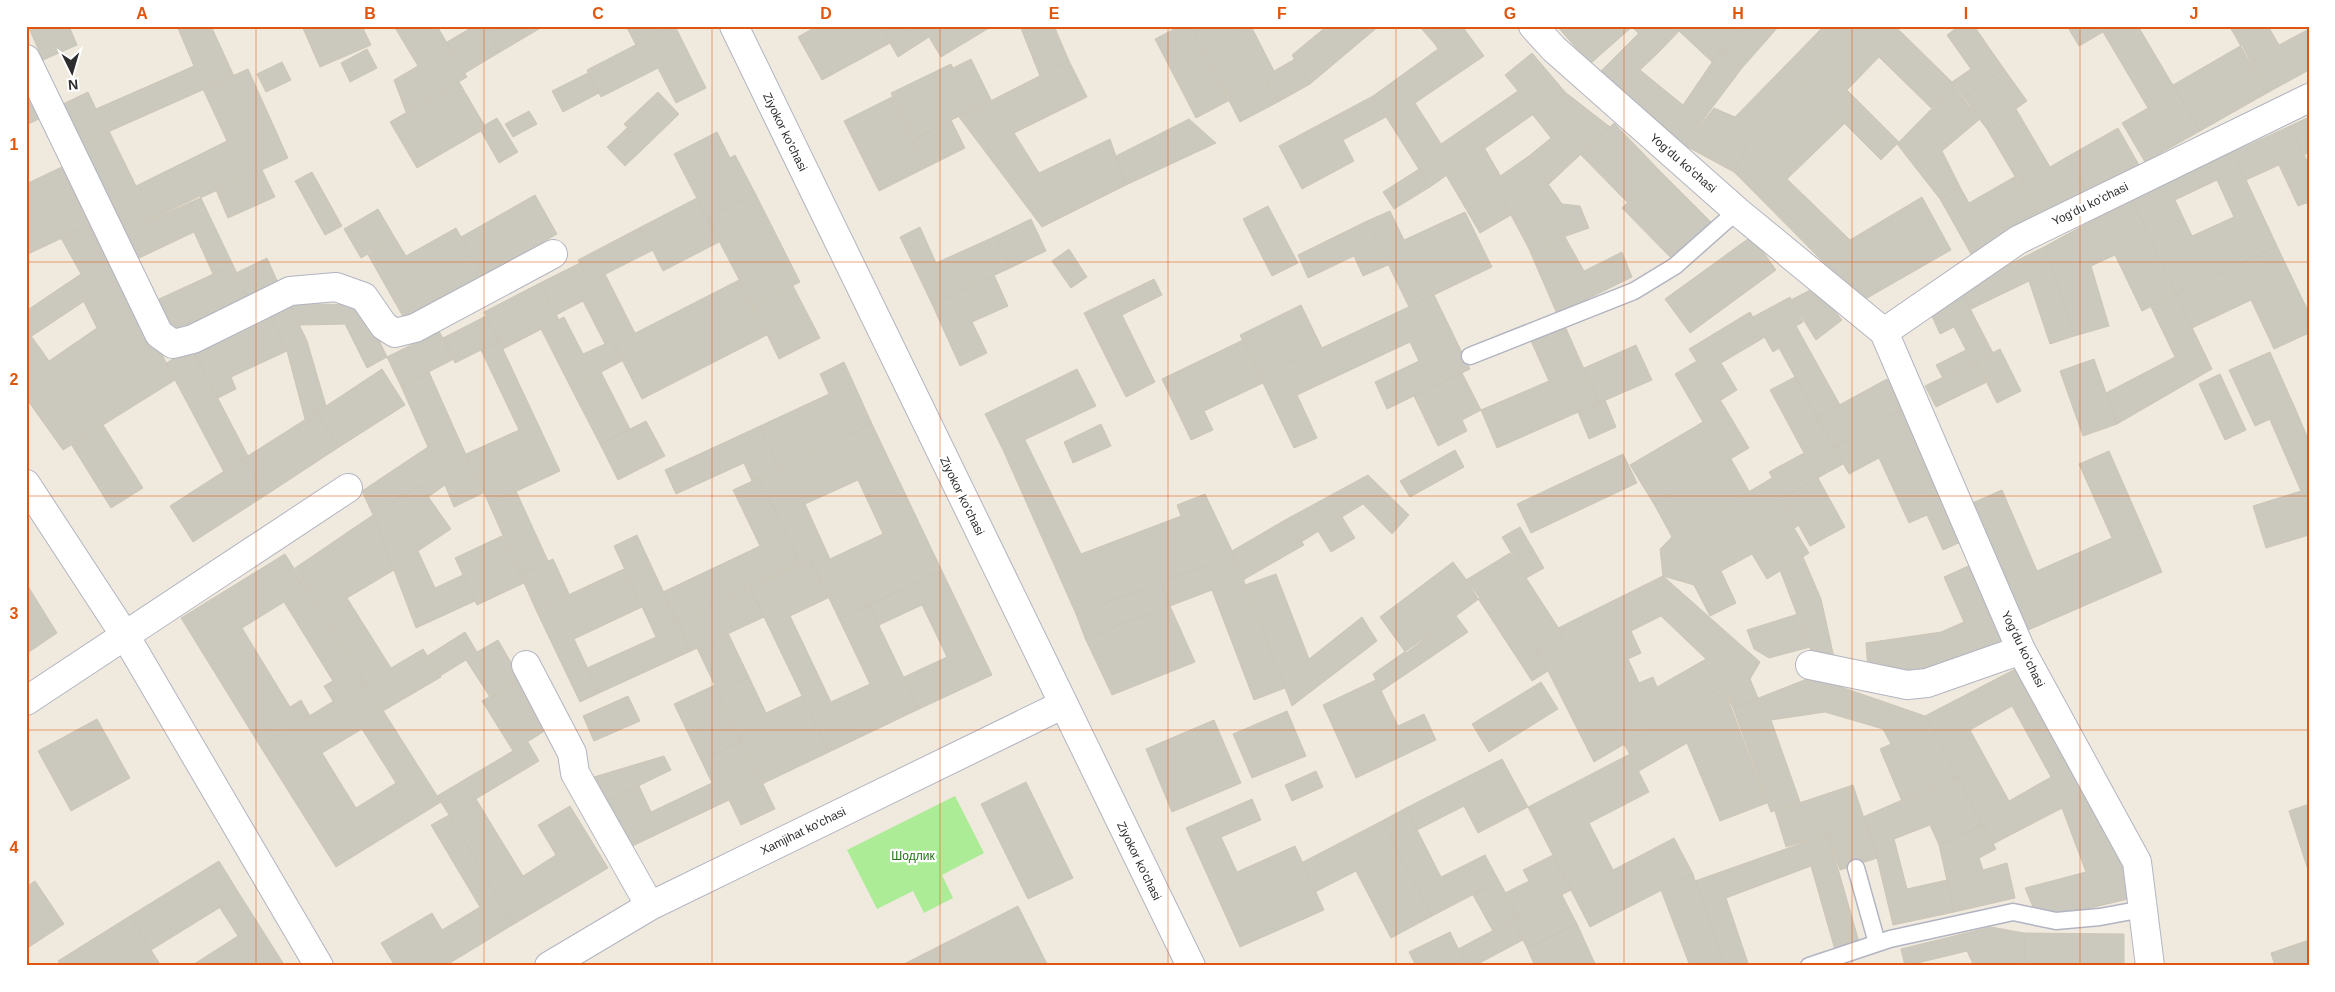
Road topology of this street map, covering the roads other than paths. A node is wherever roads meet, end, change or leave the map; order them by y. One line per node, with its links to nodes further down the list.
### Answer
1 (734, 26): 16 (street, Ziyokor ko'chasi)
2 (1533, 26): 5 (street, Yogʻdu koʻchasi)
3 (26, 59): 6 (street)
4 (2309, 98): 7 (street, Yogʻdu koʻchasi)
5 (1737, 211): 7 (street, Yogʻdu koʻchasi); 8 (lane)
6 (553, 254)
7 (1884, 332): 12 (street, Yogʻdu koʻchasi)
8 (1470, 356)
9 (26, 484): 11 (street)
10 (348, 488): 11 (street)
11 (126, 637): 15 (street); 21 (street)
12 (2021, 650): 13 (street); 19 (street, Yogʻdu koʻchasi)
13 (1810, 665)
14 (526, 666): 18 (street)
15 (26, 701)
16 (1062, 705): 18 (street, Xamjihat ko'chasi); 23 (street, Ziyokor ko'chasi)
17 (1856, 868): 20 (lane)
18 (650, 906): 22 (street, Xamjihat ko'chasi)
19 (2143, 909): 20 (lane); 25 (street, Yogʻdu koʻchasi)
20 (1877, 944): 24 (lane)
21 (319, 966)
22 (549, 966)
23 (1191, 966)
24 (1809, 966)
25 (2150, 966)

